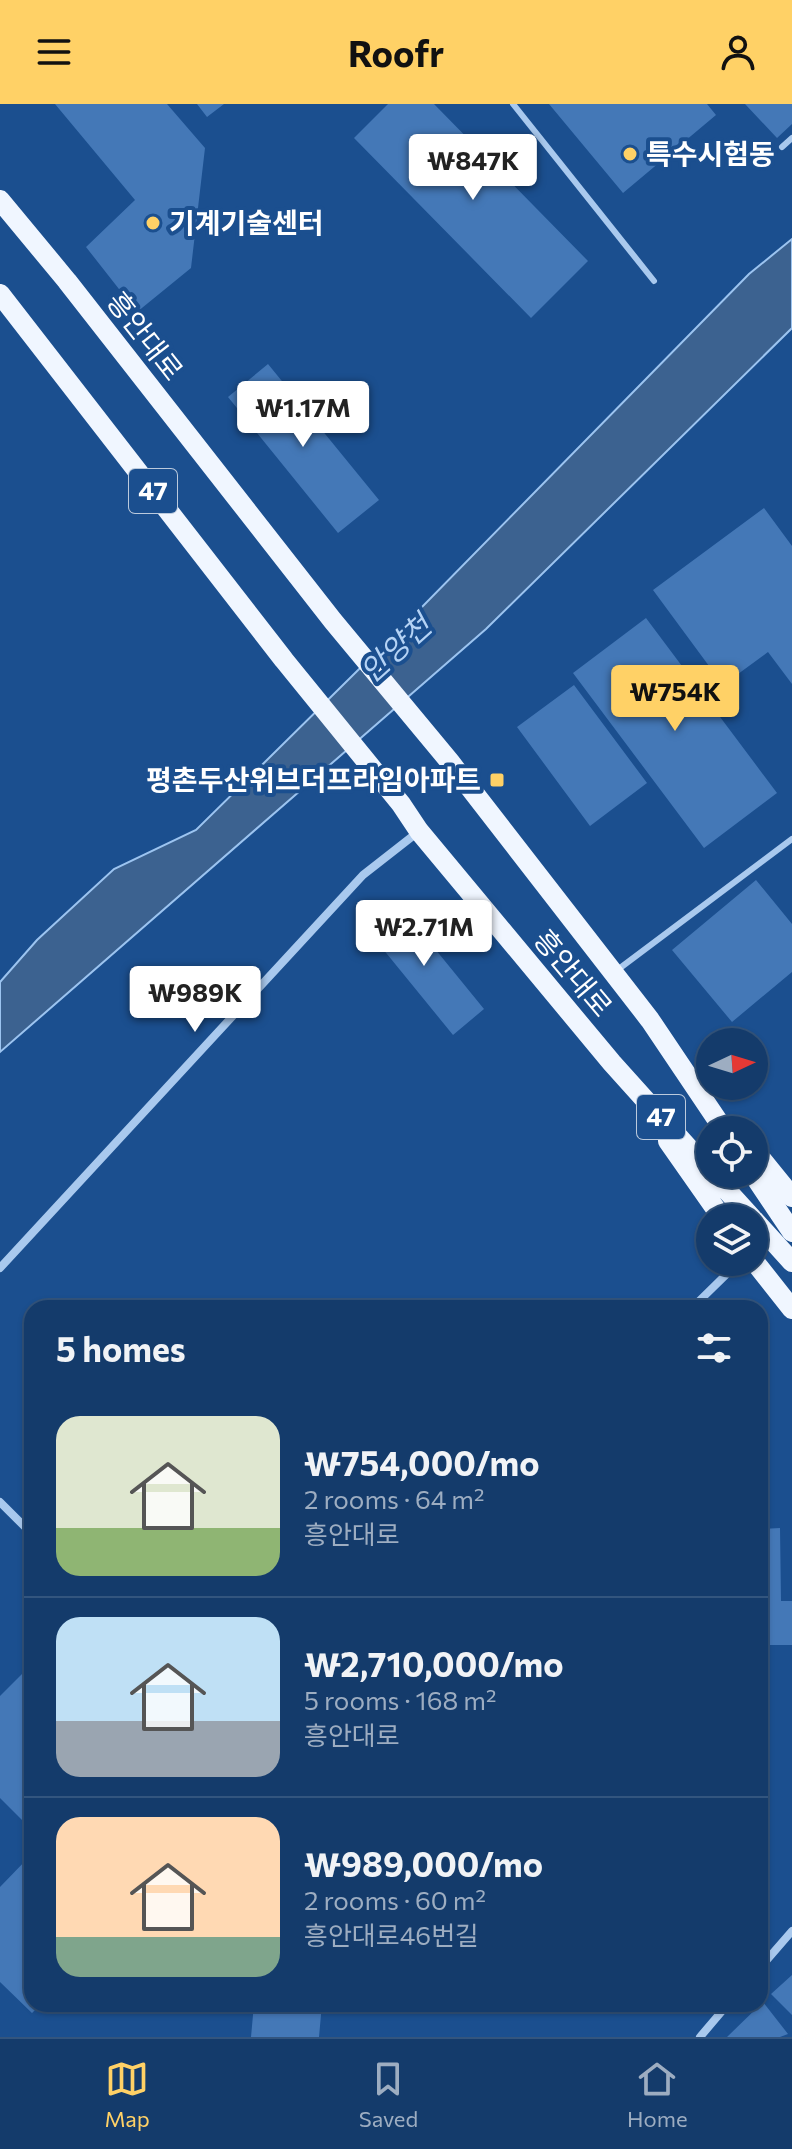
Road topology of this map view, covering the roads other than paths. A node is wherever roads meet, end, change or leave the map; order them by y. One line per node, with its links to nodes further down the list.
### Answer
1 (513, 104): 7 (lane)
2 (792, 138): 3 (lane)
3 (782, 147)
4 (0, 190): 6 (main road)
5 (0, 200): 6 (main road, 흥안대로 / 47)
6 (67, 281): 11 (main road, 흥안대로 / 47)
7 (654, 281)
8 (0, 296): 9 (main road, 흥안대로 / 47)
9 (419, 831): 13 (main road, 흥안대로 / 47); 26 (street)
10 (792, 839): 11 (lane)
11 (613, 973): 12 (main road, 흥안대로 / 47)
12 (650, 1020): 14 (main road, 흥안대로 / 47); 15 (main road)
13 (612, 1063): 16 (main road, 흥안대로 / 47); 21 (main road)
14 (715, 1116)
15 (727, 1116)
16 (696, 1156)
17 (768, 1167): 20 (main road)
18 (725, 1188): 22 (main road, 흥안대로 / 47)
19 (762, 1188): 23 (main road)
20 (792, 1197)
21 (712, 1204)
22 (739, 1204)
23 (792, 1232)
24 (768, 1236): 25 (main road, 흥안대로 / 47)
25 (792, 1262)
26 (0, 1268)
27 (725, 1276): 29 (street)
28 (766, 1276): 30 (main road)
29 (700, 1300)
30 (792, 1309)
31 (0, 1502): 32 (street)
32 (24, 1526)
33 (792, 1931): 34 (street)
34 (768, 1959)
35 (721, 2012): 36 (street)
36 (700, 2037)

